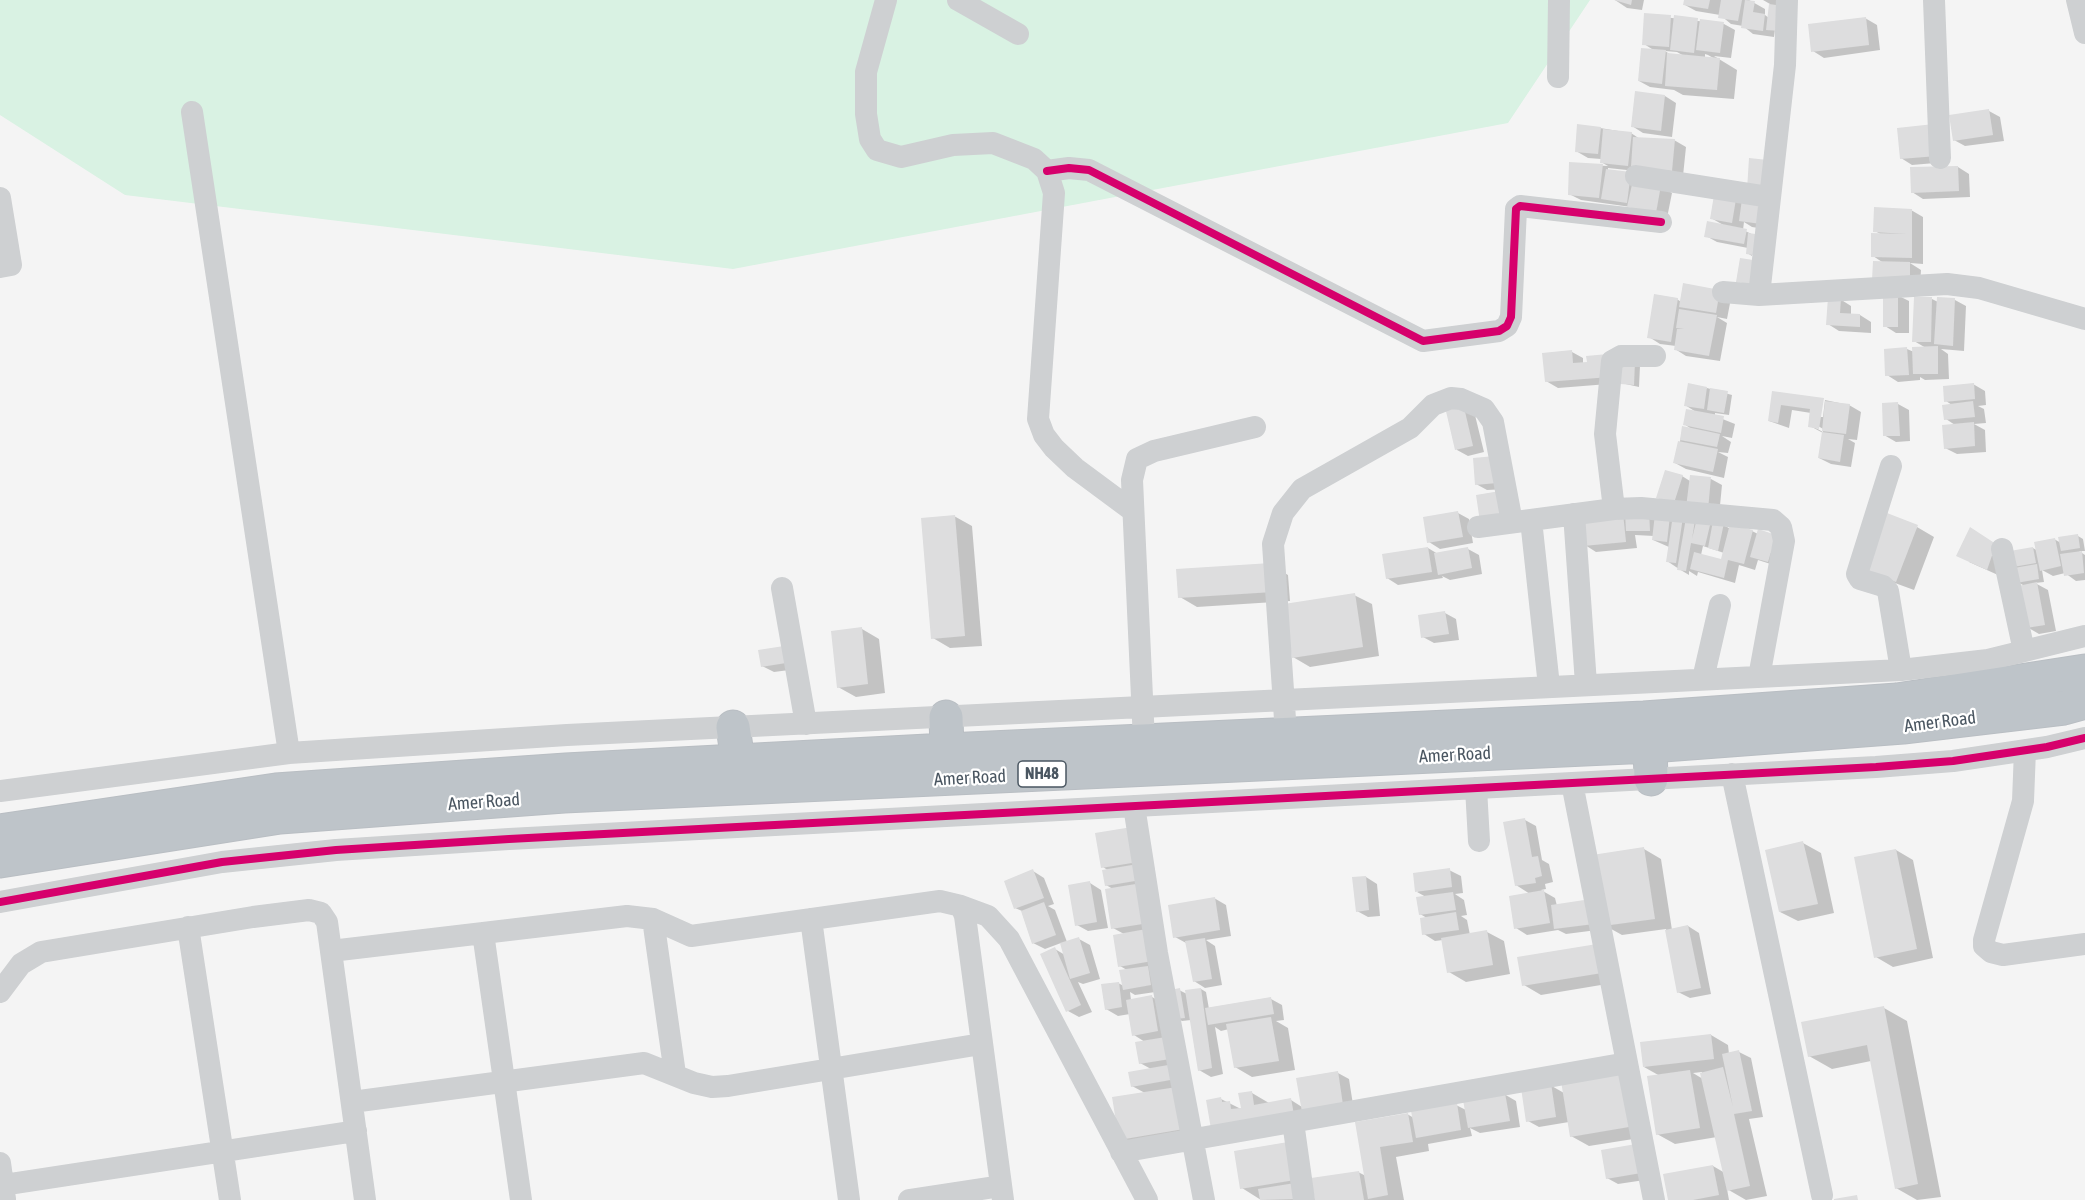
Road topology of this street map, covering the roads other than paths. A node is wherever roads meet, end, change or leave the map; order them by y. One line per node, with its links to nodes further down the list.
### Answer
1 (886, 0): 12 (street)
2 (958, 0): 8 (street)
3 (1559, 0): 9 (street)
4 (1787, 0): 14 (street)
5 (1934, 0): 11 (street)
6 (2077, 0): 7 (street)
7 (2085, 33)
8 (1018, 34)
9 (1558, 77)
10 (192, 112): 52 (street)
11 (1941, 158)
12 (1047, 171): 16 (street); 25 (street)
13 (1636, 176): 14 (street)
14 (1769, 196): 19 (street)
15 (0, 198): 17 (street)
16 (1661, 222)
17 (0, 267)
18 (1723, 292): 19 (street)
19 (1759, 295): 20 (street)
20 (2085, 319)
21 (1655, 356): 24 (street)
22 (1255, 427): 25 (street)
23 (1891, 466): 34 (street)
24 (1614, 509): 26 (street); 36 (street)
25 (1133, 511): 42 (street)
26 (1574, 514): 27 (street); 38 (street)
27 (1522, 521): 28 (street); 39 (street); 40 (street)
28 (1478, 527)
29 (2002, 549): 33 (street)
30 (782, 588): 44 (street)
31 (1720, 605): 37 (street)
32 (2085, 636): 33 (street)
33 (2024, 651): 34 (street)
34 (1901, 670): 36 (street)
35 (2085, 671): 46 (highway, Amer Road / NH48)
36 (1760, 677): 37 (street)
37 (1703, 679): 38 (street)
38 (1586, 684): 39 (street)
39 (1549, 686): 40 (street)
40 (1284, 700): 42 (street); 46 (street)
41 (2085, 702): 49 (highway, Amer Road / NH48)
42 (1144, 707): 43 (street); 48 (street)
43 (946, 717): 44 (street); 50 (highway)
44 (806, 724): 45 (street)
45 (733, 727): 52 (street); 53 (highway)
46 (1286, 734): 48 (highway, Amer Road / NH48)
47 (2085, 738): 51 (street)
48 (1144, 741): 50 (highway, Amer Road / NH48)
49 (1650, 746): 55 (highway); 62 (highway, Amer Road / NH48)
50 (947, 750): 53 (highway, Amer Road / NH48)
51 (2025, 750): 54 (street); 69 (street)
52 (289, 753): 58 (street)
53 (738, 761): 60 (highway, Amer Road / NH48)
54 (1731, 774): 55 (street); 85 (street)
55 (1652, 778): 56 (street)
56 (1572, 783): 57 (street); 73 (street)
57 (1476, 788): 59 (street); 61 (street)
58 (0, 791)
59 (1134, 806): 63 (street); 80 (street)
60 (0, 831)
61 (1479, 841)
62 (0, 861)
63 (0, 902)
64 (961, 906): 66 (street); 72 (street); 82 (street)
65 (653, 919): 66 (street); 68 (street); 75 (street)
66 (811, 919): 74 (street)
67 (188, 927): 70 (street); 71 (street); 81 (street)
68 (483, 933): 70 (street); 76 (street)
69 (2085, 944)
70 (331, 951): 77 (street)
71 (0, 992)
72 (981, 1044): 74 (street); 84 (street)
73 (1628, 1063): 78 (street); 94 (street)
74 (831, 1068): 75 (street); 89 (street)
75 (675, 1074): 76 (street)
76 (504, 1082): 77 (street); 88 (street)
77 (352, 1102): 79 (street)
78 (1293, 1122): 80 (street); 93 (street)
79 (356, 1131): 81 (street); 87 (street)
80 (1194, 1139): 82 (street); 92 (street)
81 (223, 1151): 83 (street); 86 (street)
82 (1122, 1152): 91 (street)
83 (3, 1183)
84 (1002, 1193): 90 (street)
85 (1822, 1195)
86 (230, 1200)
87 (365, 1200)
88 (521, 1200)
89 (849, 1200)
90 (909, 1200)
91 (1147, 1200)
92 (1204, 1200)
93 (1304, 1200)
94 (1654, 1200)

